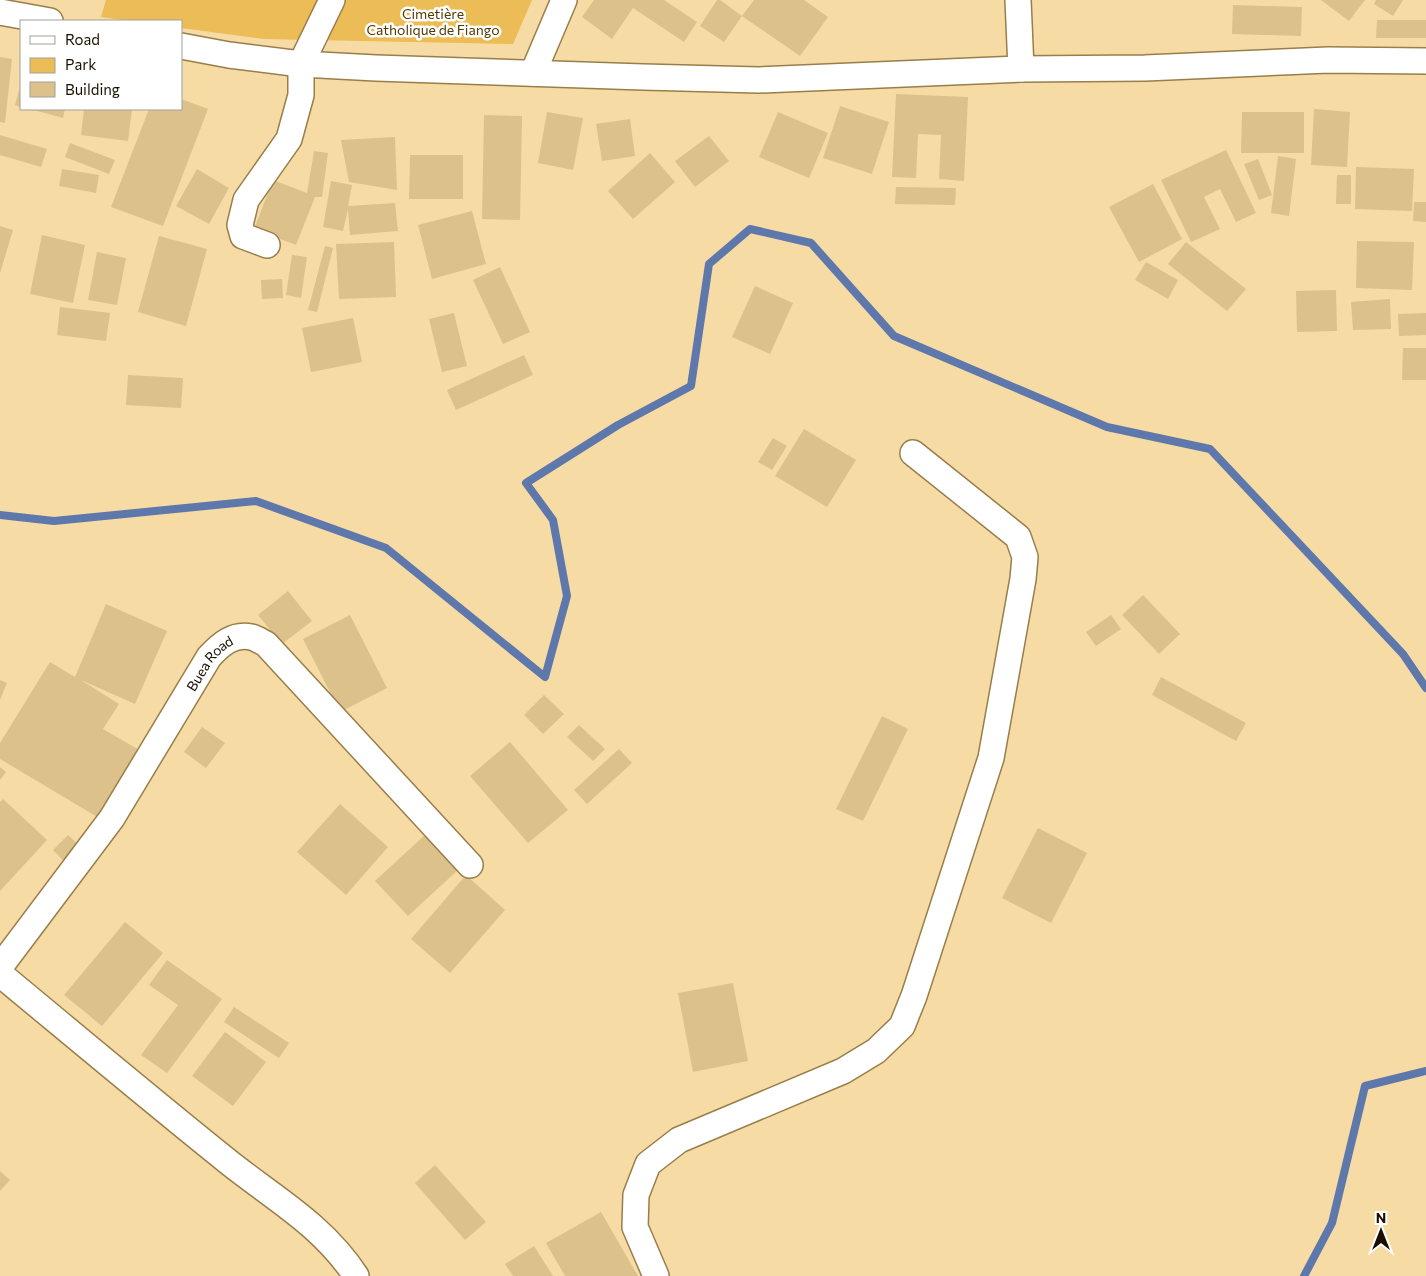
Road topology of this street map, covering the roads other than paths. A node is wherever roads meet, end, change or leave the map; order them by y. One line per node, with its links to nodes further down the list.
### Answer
1 (332, 0): 8 (street)
2 (564, 0): 10 (street)
3 (1018, 0): 9 (street)
4 (0, 12): 5 (street)
5 (44, 20)
6 (182, 46): 8 (street)
7 (1426, 61): 9 (street)
8 (300, 64): 10 (street); 11 (street)
9 (1021, 69): 10 (street)
10 (533, 73)
11 (267, 245)
12 (913, 453): 16 (street)
13 (470, 865): 14 (street, Buea Road)
14 (2, 962): 15 (street)
15 (356, 1276)
16 (656, 1276)

